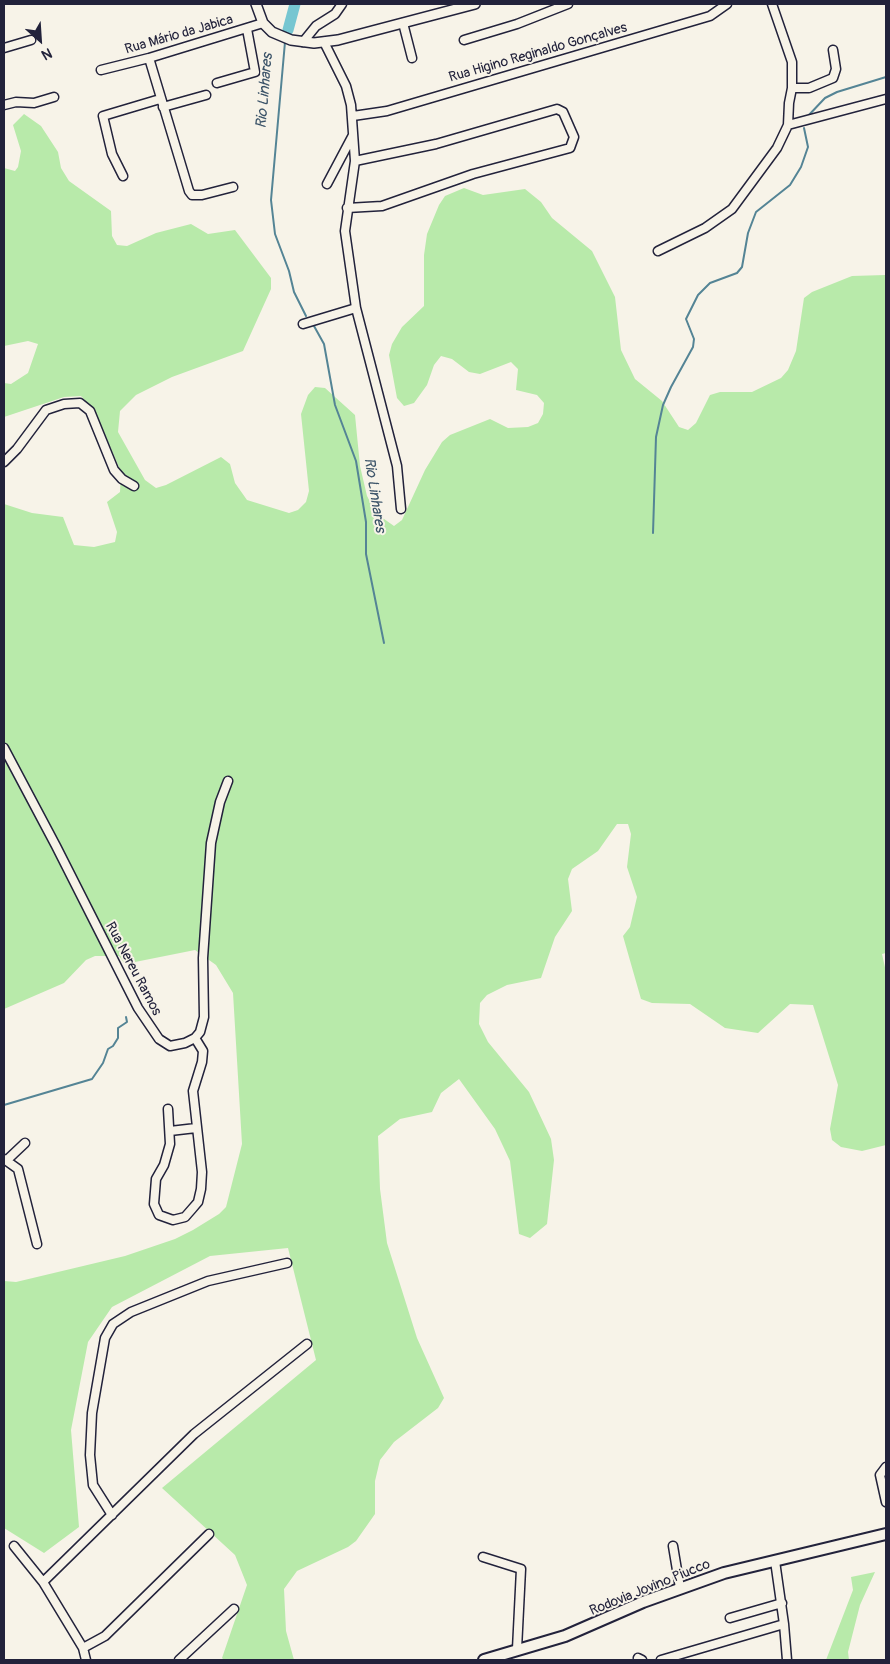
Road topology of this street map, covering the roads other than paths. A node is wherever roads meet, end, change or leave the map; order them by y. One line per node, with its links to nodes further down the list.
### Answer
1 (256, 4): 9 (street)
2 (342, 4): 13 (street)
3 (475, 4): 8 (street)
4 (568, 4): 7 (street)
5 (727, 4): 27 (street, Rua Higino Reginaldo Gonçalves)
6 (772, 4): 21 (street)
7 (551, 7): 12 (street)
8 (403, 22): 14 (street); 18 (street)
9 (263, 23): 10 (street, Rua Mário da Jabica); 13 (street)
10 (247, 29): 17 (street, Rua Mário da Jabica); 20 (street)
11 (31, 40): 15 (street)
12 (464, 40)
13 (303, 42): 14 (street)
14 (324, 42): 27 (street)
15 (4, 48)
16 (833, 50): 21 (street)
17 (149, 58): 19 (street, Rua Mário da Jabica); 25 (street)
18 (412, 58)
19 (101, 70)
20 (217, 83)
21 (792, 88): 28 (street)
22 (206, 95): 25 (street)
23 (54, 98): 26 (street)
24 (886, 99): 28 (street)
25 (162, 103): 31 (street); 33 (street)
26 (4, 105)
27 (353, 116): 29 (street)
28 (788, 125): 35 (street)
29 (354, 133): 30 (street); 32 (street)
30 (355, 162): 34 (street); 34 (street)
31 (123, 176)
32 (326, 184)
33 (233, 188)
34 (347, 208): 36 (street)
35 (658, 250)
36 (356, 308): 37 (street); 40 (street)
37 (303, 324)
38 (4, 462): 39 (street)
39 (134, 486)
40 (401, 509)
41 (4, 748): 43 (street, Rua Nereu Ramos)
42 (228, 781): 43 (street)
43 (195, 1038): 45 (street)
44 (168, 1109): 46 (street)
45 (196, 1128): 46 (street); 46 (street)
46 (170, 1131)
47 (25, 1144): 48 (street)
48 (5, 1160): 49 (street)
49 (37, 1244)
50 (287, 1263): 54 (street)
51 (306, 1344): 54 (street)
52 (886, 1467): 53 (street)
53 (886, 1502)
54 (112, 1515): 61 (street)
55 (209, 1534): 67 (street)
56 (886, 1534): 60 (main road, Rodovia Jovino Piucco)
57 (14, 1546): 61 (street)
58 (673, 1546): 62 (street)
59 (483, 1557): 68 (street)
60 (775, 1560): 62 (main road, Rodovia Jovino Piucco); 63 (street)
61 (43, 1582): 67 (street)
62 (680, 1588): 68 (main road, Rodovia Jovino Piucco)
63 (782, 1603): 65 (street); 66 (street)
64 (234, 1609): 70 (street)
65 (730, 1618)
66 (784, 1624): 72 (street); 73 (street)
67 (83, 1648): 69 (street)
68 (517, 1649): 71 (main road, Rodovia Jovino Piucco)
69 (86, 1660)
70 (179, 1660)
71 (484, 1660)
72 (660, 1660)
73 (787, 1660)

